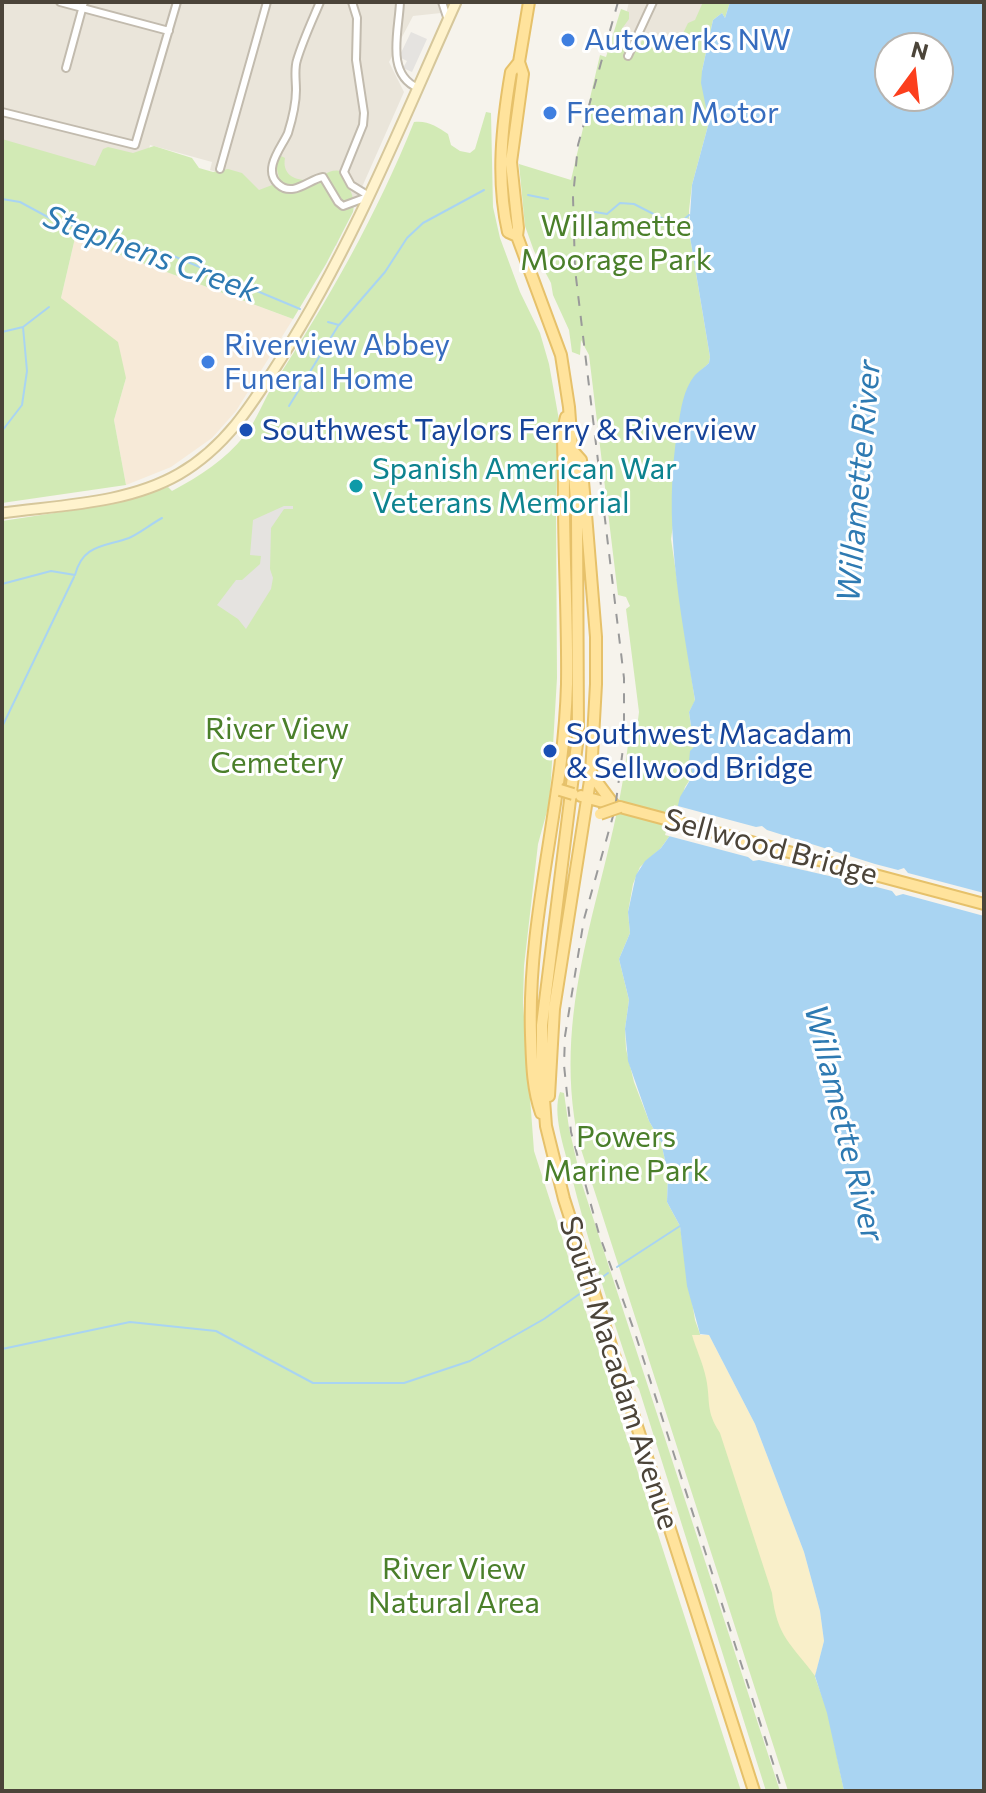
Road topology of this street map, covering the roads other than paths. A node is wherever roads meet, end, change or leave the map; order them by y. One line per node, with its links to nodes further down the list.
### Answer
1 (60, 2): 11 (street)
2 (177, 2): 13 (street)
3 (267, 2): 20 (street)
4 (320, 2): 22 (street)
5 (352, 2): 22 (street)
6 (400, 2): 17 (street)
7 (442, 2): 12 (street)
8 (529, 2): 15 (main road, South Macadam Avenue)
9 (653, 2): 14 (street)
10 (454, 4): 12 (main road)
11 (84, 5): 13 (street); 16 (street)
12 (448, 20): 17 (main road)
13 (169, 31): 18 (street)
14 (628, 56)
15 (519, 62): 19 (main road, South Macadam Avenue); 21 (main road, South Macadam Avenue)
16 (66, 68)
17 (418, 88): 22 (main road)
18 (2, 112)
19 (501, 158): 21 (main road); 23 (main road, South Macadam Avenue)
20 (220, 169)
21 (511, 169): 23 (main road, South Macadam Avenue)
22 (370, 196): 26 (main road)
23 (517, 236): 24 (main road, South Macadam Avenue)
24 (569, 407): 25 (main road, South Macadam Avenue); 28 (main road)
25 (573, 451): 27 (main road); 33 (main road, South Macadam Avenue)
26 (2, 513)
27 (591, 774): 29 (main road); 30 (main road)
28 (559, 790): 29 (main road, Sellwood Bridge, bridge); 33 (main road)
29 (586, 797): 30 (main road, Sellwood Bridge); 31 (main road)
30 (617, 806): 31 (main road, bridge); 32 (main road, Sellwood Bridge)
31 (583, 832): 33 (main road)
32 (984, 904)
33 (546, 1126): 34 (main road, South Macadam Avenue)
34 (754, 1791)

